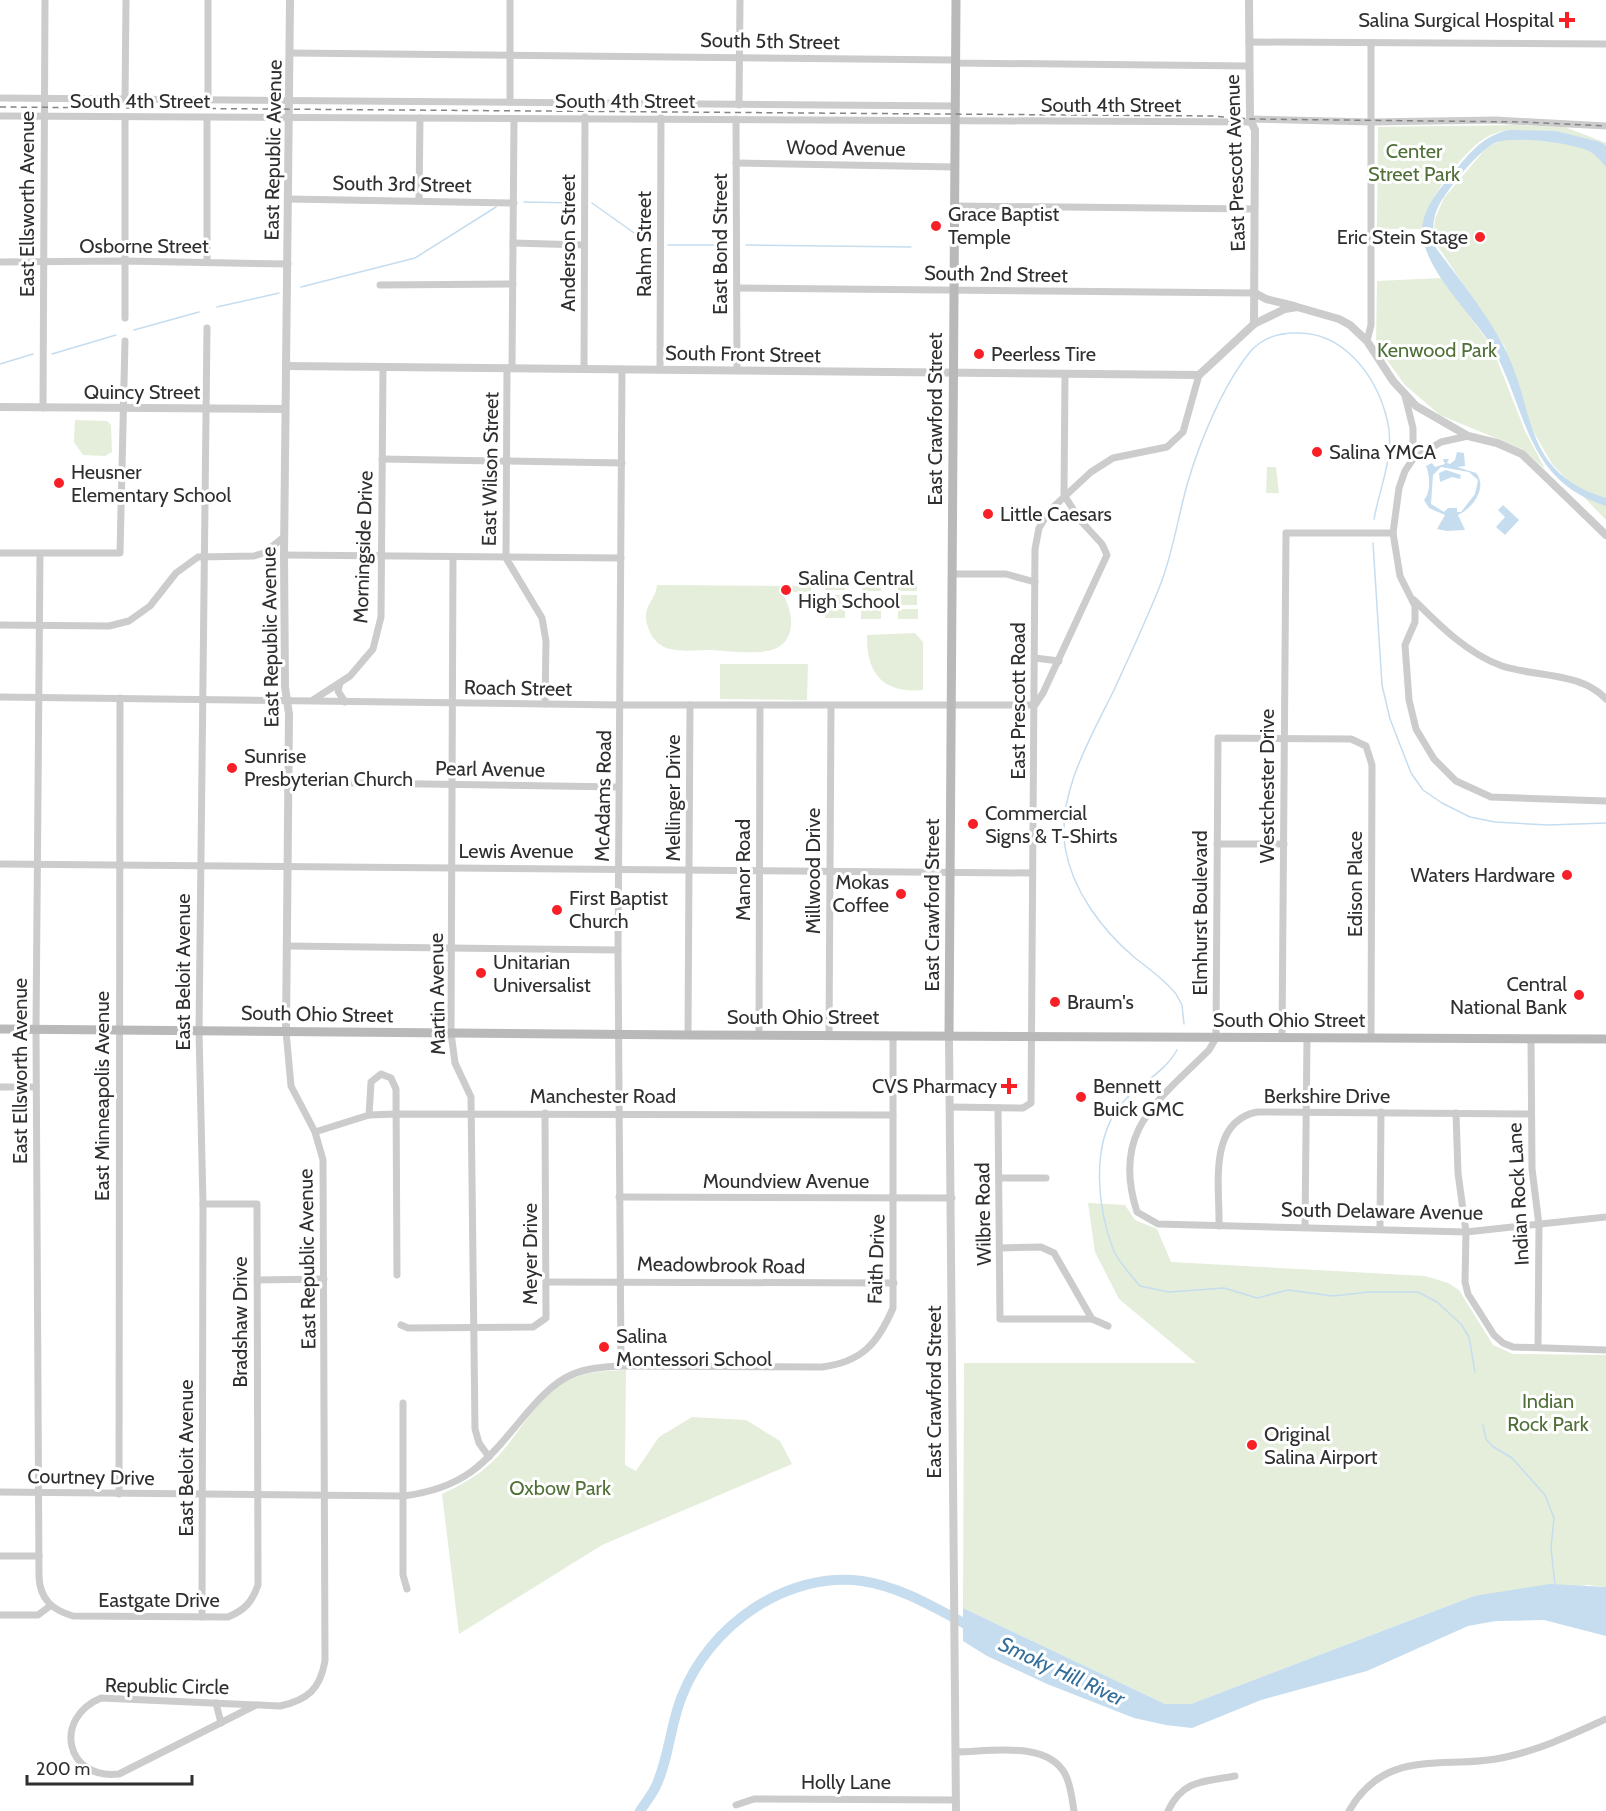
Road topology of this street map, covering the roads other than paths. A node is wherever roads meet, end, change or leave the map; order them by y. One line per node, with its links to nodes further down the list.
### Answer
1 (45, 0): 18 (street, East Ellsworth Avenue)
2 (126, 0): 19 (street)
3 (208, 0): 20 (street)
4 (290, 0): 12 (street, East Republic Avenue)
5 (510, 0): 13 (street)
6 (740, 0): 14 (street)
7 (956, 0): 15 (main road, East Crawford Street)
8 (1249, 0): 9 (street, East Prescott Avenue)
9 (1249, 42): 10 (street); 16 (street, East Prescott Avenue)
10 (1371, 43): 11 (street); 37 (street)
11 (1606, 44)
12 (291, 53): 13 (street, South 5th Street); 21 (street, East Republic Avenue)
13 (510, 56): 14 (street, South 5th Street); 22 (street)
14 (739, 57): 15 (street, South 5th Street); 23 (street)
15 (956, 63): 16 (street, South 5th Street); 24 (main road, East Crawford Street)
16 (1249, 66): 36 (street, East Prescott Avenue)
17 (0, 98): 18 (street, South 4th Street)
18 (44, 98): 19 (street, South 4th Street); 26 (street, East Ellsworth Avenue)
19 (125, 100): 20 (street, South 4th Street)
20 (208, 100): 21 (street, South 4th Street)
21 (290, 100): 22 (street, South 4th Street); 30 (street, East Republic Avenue)
22 (510, 102): 23 (street, South 4th Street)
23 (739, 105): 24 (street, South 4th Street)
24 (956, 106): 35 (main road, East Crawford Street)
25 (0, 116): 26 (street, South 4th Street)
26 (44, 117): 27 (street, South 4th Street); 51 (street, East Ellsworth Avenue)
27 (125, 117): 29 (street, South 4th Street); 48 (street)
28 (585, 117): 32 (street, South 4th Street); 34 (street, South 4th Street); 47 (street, Anderson Street)
29 (207, 118): 30 (street, South 4th Street); 50 (street)
30 (290, 118): 31 (street, South 4th Street); 41 (street, East Republic Avenue)
31 (420, 118): 34 (street, South 4th Street); 42 (street)
32 (661, 118): 33 (street, South 4th Street); 69 (street, Rahm Street)
33 (736, 118): 35 (street, South 4th Street); 39 (street, East Bond Street)
34 (514, 120): 43 (street, East Wilson Street)
35 (956, 120): 36 (street, South 4th Street); 40 (main road, East Crawford Street)
36 (1250, 121): 37 (street, South 4th Street); 45 (street, East Prescott Avenue)
37 (1371, 122): 38 (street, South 4th Street); 63 (street)
38 (1606, 126)
39 (736, 163): 40 (street, Wood Avenue); 55 (street, East Bond Street)
40 (955, 167): 44 (main road, East Crawford Street)
41 (289, 199): 42 (street, South 3rd Street); 52 (street, East Republic Avenue)
42 (419, 200): 43 (street, South 3rd Street)
43 (513, 203): 46 (street, East Wilson Street)
44 (955, 206): 45 (street); 56 (main road, East Crawford Street)
45 (1254, 209): 57 (street, East Prescott Avenue)
46 (513, 243): 47 (street); 53 (street, East Wilson Street)
47 (584, 245): 67 (street, Anderson Street)
48 (124, 261): 50 (street, Osborne Street); 51 (street, Osborne Street); 59 (street)
49 (0, 262): 51 (street, Osborne Street)
50 (207, 262): 52 (street, Osborne Street)
51 (43, 263): 76 (street, East Ellsworth Avenue)
52 (288, 264): 64 (street, East Republic Avenue)
53 (513, 284): 54 (street); 66 (street, East Wilson Street)
54 (380, 285)
55 (737, 288): 56 (street, South 2nd Street); 70 (street, East Bond Street)
56 (954, 290): 57 (street, South 2nd Street); 71 (main road, East Crawford Street)
57 (1255, 293): 58 (street); 60 (street, East Prescott Avenue)
58 (1298, 307): 60 (street); 63 (street)
59 (125, 318)
60 (1254, 324): 72 (street)
61 (207, 328): 77 (street, East Beloit Avenue)
62 (125, 341): 79 (street)
63 (1367, 341): 74 (street)
64 (286, 366): 65 (street, South Front Street); 78 (street, East Republic Avenue)
65 (383, 367): 66 (street, South Front Street); 81 (street, Morningside Drive)
66 (510, 368): 67 (street, South Front Street); 83 (street, East Wilson Street)
67 (584, 369): 68 (street, South Front Street)
68 (622, 369): 69 (street, South Front Street); 84 (street, McAdams Road)
69 (660, 370): 70 (street, South Front Street)
70 (737, 370): 71 (street, South Front Street)
71 (954, 373): 73 (street, South Front Street); 97 (main road, East Crawford Street)
72 (1199, 375): 73 (street, South Front Street); 85 (street, East Prescott Road)
73 (1065, 376): 85 (street)
74 (1405, 396): 80 (street); 82 (street)
75 (0, 407): 76 (street, Quincy Street)
76 (43, 408): 79 (street, Quincy Street)
77 (206, 408): 78 (street, Quincy Street); 79 (street, Quincy Street); 93 (street, East Beloit Avenue)
78 (285, 409): 88 (street, East Republic Avenue)
79 (124, 410): 90 (street)
80 (1468, 436): 82 (street); 87 (street)
81 (382, 459): 83 (street); 92 (street, Morningside Drive)
82 (1413, 459): 86 (street)
83 (507, 461): 84 (street); 95 (street, East Wilson Street)
84 (622, 463): 96 (street, McAdams Road)
85 (1064, 495): 98 (street, East Prescott Road); 105 (street)
86 (1393, 533): 99 (street); 123 (street, Westchester Drive)
87 (1606, 535)
88 (284, 537): 91 (street, East Republic Avenue); 93 (street)
89 (0, 553): 90 (street)
90 (40, 554): 103 (street, East Ellsworth Avenue)
91 (284, 555): 92 (street); 112 (street, East Republic Avenue)
92 (381, 555): 94 (street); 106 (street, Morningside Drive)
93 (204, 556): 103 (street); 110 (street, East Beloit Avenue)
94 (453, 557): 95 (street); 115 (street, Martin Avenue)
95 (506, 558): 96 (street); 116 (street, East Wilson Street)
96 (621, 558): 117 (street, McAdams Road)
97 (952, 574): 98 (street); 122 (main road, East Crawford Street)
98 (1035, 582): 104 (street, East Prescott Road)
99 (1412, 598): 100 (street); 101 (street)
100 (1428, 614): 101 (street); 111 (street)
101 (1415, 622): 127 (street)
102 (0, 626): 103 (street)
103 (40, 626): 108 (street, East Ellsworth Avenue)
104 (1035, 658): 105 (street); 119 (street, East Prescott Road)
105 (1059, 661): 119 (street)
106 (340, 683): 113 (street, Morningside Drive); 114 (street)
107 (0, 697): 108 (street, Roach Street)
108 (40, 698): 109 (street, Roach Street); 131 (street, East Ellsworth Avenue)
109 (120, 698): 110 (street, Roach Street); 132 (street, East Minneapolis Avenue)
110 (202, 699): 112 (street, Roach Street); 133 (street, East Beloit Avenue)
111 (1606, 699)
112 (287, 700): 113 (street, Roach Street); 124 (street, East Republic Avenue)
113 (314, 700): 114 (street, Roach Street)
114 (345, 702): 115 (street, Roach Street)
115 (454, 704): 116 (street, Roach Street); 125 (street, Martin Avenue)
116 (544, 704): 117 (street, Roach Street)
117 (621, 705): 118 (street, Roach Street); 126 (street, McAdams Road)
118 (690, 705): 120 (street, Roach Street); 137 (street, Mellinger Drive)
119 (1035, 705): 122 (street, Roach Street); 141 (street, East Prescott Road)
120 (760, 706): 121 (street, Roach Street); 140 (street, Manor Road)
121 (831, 706): 122 (street, Roach Street); 138 (street, Millwood Drive)
122 (951, 707): 139 (main road, East Crawford Street)
123 (1284, 739): 128 (street, Elmhurst Boulevard); 129 (street, Westchester Drive); 161 (street, Edison Place)
124 (288, 782): 125 (street, Pearl Avenue); 134 (street, East Republic Avenue)
125 (453, 785): 126 (street, Pearl Avenue); 135 (street, Martin Avenue)
126 (618, 787): 136 (street, McAdams Road)
127 (1606, 801)
128 (1217, 844): 129 (street); 158 (street, Elmhurst Boulevard)
129 (1284, 844): 159 (street, Westchester Drive)
130 (0, 864): 131 (street, Lewis Avenue)
131 (38, 864): 132 (street, Lewis Avenue); 146 (street, East Ellsworth Avenue)
132 (119, 865): 133 (street, Lewis Avenue); 147 (street, East Minneapolis Avenue)
133 (200, 865): 134 (street, Lewis Avenue); 148 (street, East Beloit Avenue)
134 (287, 866): 135 (street, Lewis Avenue); 142 (street, East Republic Avenue)
135 (452, 867): 136 (street, Lewis Avenue); 143 (street, Martin Avenue)
136 (618, 868): 137 (street, Lewis Avenue); 144 (street, McAdams Road)
137 (689, 869): 140 (street, Lewis Avenue); 152 (street, Mellinger Drive)
138 (830, 870): 139 (street, Lewis Avenue); 140 (street, Lewis Avenue); 154 (street, Millwood Drive)
139 (950, 870): 141 (street, Lewis Avenue); 156 (main road, East Crawford Street)
140 (760, 871): 153 (street, Manor Road)
141 (1032, 873): 157 (street, East Prescott Road)
142 (287, 946): 143 (street); 149 (street, East Republic Avenue)
143 (452, 948): 144 (street); 150 (street, Martin Avenue)
144 (618, 950): 151 (street, McAdams Road)
145 (0, 1029): 146 (main road, South Ohio Street)
146 (36, 1029): 147 (main road, South Ohio Street); 165 (street, East Ellsworth Avenue)
147 (118, 1030): 148 (main road, South Ohio Street); 209 (street, East Minneapolis Avenue)
148 (199, 1030): 149 (main road, South Ohio Street); 184 (street, East Beloit Avenue)
149 (286, 1031): 150 (main road, South Ohio Street); 178 (street, East Republic Avenue)
150 (452, 1033): 151 (main road, South Ohio Street); 171 (street, Martin Avenue)
151 (618, 1034): 152 (main road, South Ohio Street); 168 (street, McAdams Road)
152 (688, 1035): 153 (main road, South Ohio Street)
153 (759, 1035): 154 (main road, South Ohio Street)
154 (829, 1035): 155 (main road, South Ohio Street)
155 (893, 1036): 156 (main road, South Ohio Street); 175 (street, Faith Drive)
156 (949, 1036): 157 (main road, South Ohio Street); 166 (street, East Crawford Street)
157 (1031, 1037): 158 (main road, South Ohio Street); 167 (street, East Prescott Road)
158 (1216, 1038): 159 (main road, South Ohio Street); 187 (street, South Delaware Avenue)
159 (1282, 1038): 160 (main road, South Ohio Street)
160 (1307, 1038): 161 (main road, South Ohio Street); 169 (street)
161 (1371, 1038): 162 (main road, South Ohio Street)
162 (1531, 1039): 163 (main road, South Ohio Street); 176 (street, Indian Rock Lane)
163 (1606, 1039)
164 (0, 1087): 165 (street)
165 (36, 1087): 208 (street, East Ellsworth Avenue)
166 (950, 1107): 167 (street); 183 (street, East Crawford Street)
167 (998, 1108): 179 (street, Wilbre Road)
168 (619, 1112): 172 (street, Manchester Road); 175 (street, Manchester Road); 181 (street, McAdams Road)
169 (1305, 1112): 170 (street, Berkshire Drive); 187 (street, Berkshire Drive); 188 (street)
170 (1381, 1112): 173 (street, Berkshire Drive); 189 (street)
171 (471, 1113): 172 (street, Manchester Road); 174 (street, Manchester Road); 201 (street, Martin Avenue)
172 (545, 1113): 196 (street, Meyer Drive)
173 (1456, 1113): 176 (street, Berkshire Drive); 190 (street)
174 (396, 1114): 177 (street, Manchester Road); 177 (street); 192 (street)
175 (893, 1114): 182 (street, Faith Drive)
176 (1530, 1114): 186 (street, Indian Rock Lane)
177 (369, 1115): 178 (street, Manchester Road)
178 (315, 1132): 193 (street, East Republic Avenue)
179 (999, 1178): 180 (street); 191 (street, Wilbre Road)
180 (1046, 1178)
181 (619, 1197): 182 (street, Moundview Avenue); 195 (street, McAdams Road)
182 (894, 1198): 183 (street, Moundview Avenue); 197 (street, Faith Drive)
183 (952, 1198): 225 (street, East Crawford Street)
184 (203, 1203): 194 (street, Bradshaw Drive); 210 (street, East Beloit Avenue)
185 (1606, 1217): 186 (street, South Delaware Avenue)
186 (1539, 1225): 190 (street, South Delaware Avenue); 202 (street, Indian Rock Lane)
187 (1219, 1226): 188 (street, South Delaware Avenue)
188 (1305, 1227): 189 (street, South Delaware Avenue)
189 (1380, 1228): 190 (street, South Delaware Avenue)
190 (1466, 1232): 202 (street)
191 (1000, 1248): 198 (street); 198 (street, Wilbre Road)
192 (397, 1275)
193 (324, 1279): 194 (street); 212 (street, East Republic Avenue)
194 (256, 1280): 211 (street, Bradshaw Drive)
195 (620, 1281): 196 (street, Meadowbrook Road); 197 (street, Meadowbrook Road); 204 (street, McAdams Road)
196 (547, 1282): 201 (street, Meyer Drive)
197 (894, 1283): 204 (street, Faith Drive)
198 (1092, 1318): 200 (street)
199 (401, 1325): 201 (street, Meyer Drive)
200 (1108, 1326)
201 (473, 1327): 206 (street, Martin Avenue)
202 (1538, 1347): 203 (street)
203 (1606, 1350)
204 (621, 1366): 206 (street, Faith Drive)
205 (403, 1403): 213 (street)
206 (489, 1457): 213 (street, Faith Drive)
207 (0, 1492): 208 (street, Courtney Drive)
208 (39, 1493): 209 (street, Courtney Drive); 215 (street, East Ellsworth Avenue)
209 (119, 1494): 210 (street, Courtney Drive)
210 (202, 1495): 211 (street, Courtney Drive); 219 (street, East Beloit Avenue)
211 (258, 1495): 212 (street, Courtney Drive); 219 (street, Eastgate Drive)
212 (325, 1496): 213 (street, Faith Drive); 220 (street, East Republic Avenue)
213 (403, 1496): 216 (street)
214 (0, 1556): 215 (street)
215 (39, 1556): 217 (street, East Ellsworth Avenue)
216 (407, 1589)
217 (50, 1606): 218 (street); 219 (street, Eastgate Drive)
218 (0, 1615)
219 (202, 1617)
220 (325, 1661): 222 (street, Republic Circle)
221 (216, 1703): 222 (street, Republic Circle); 224 (street); 224 (street, Republic Circle)
222 (256, 1706): 224 (street, Republic Circle)
223 (1606, 1719): 232 (street)
224 (221, 1723)
225 (956, 1752): 227 (street, East Crawford Street); 230 (street)
226 (1235, 1776): 231 (street)
227 (956, 1800): 228 (street, Holly Lane); 229 (street, East Crawford Street)
228 (736, 1804)
229 (956, 1811)
230 (1074, 1811)
231 (1168, 1811)
232 (1349, 1811)

